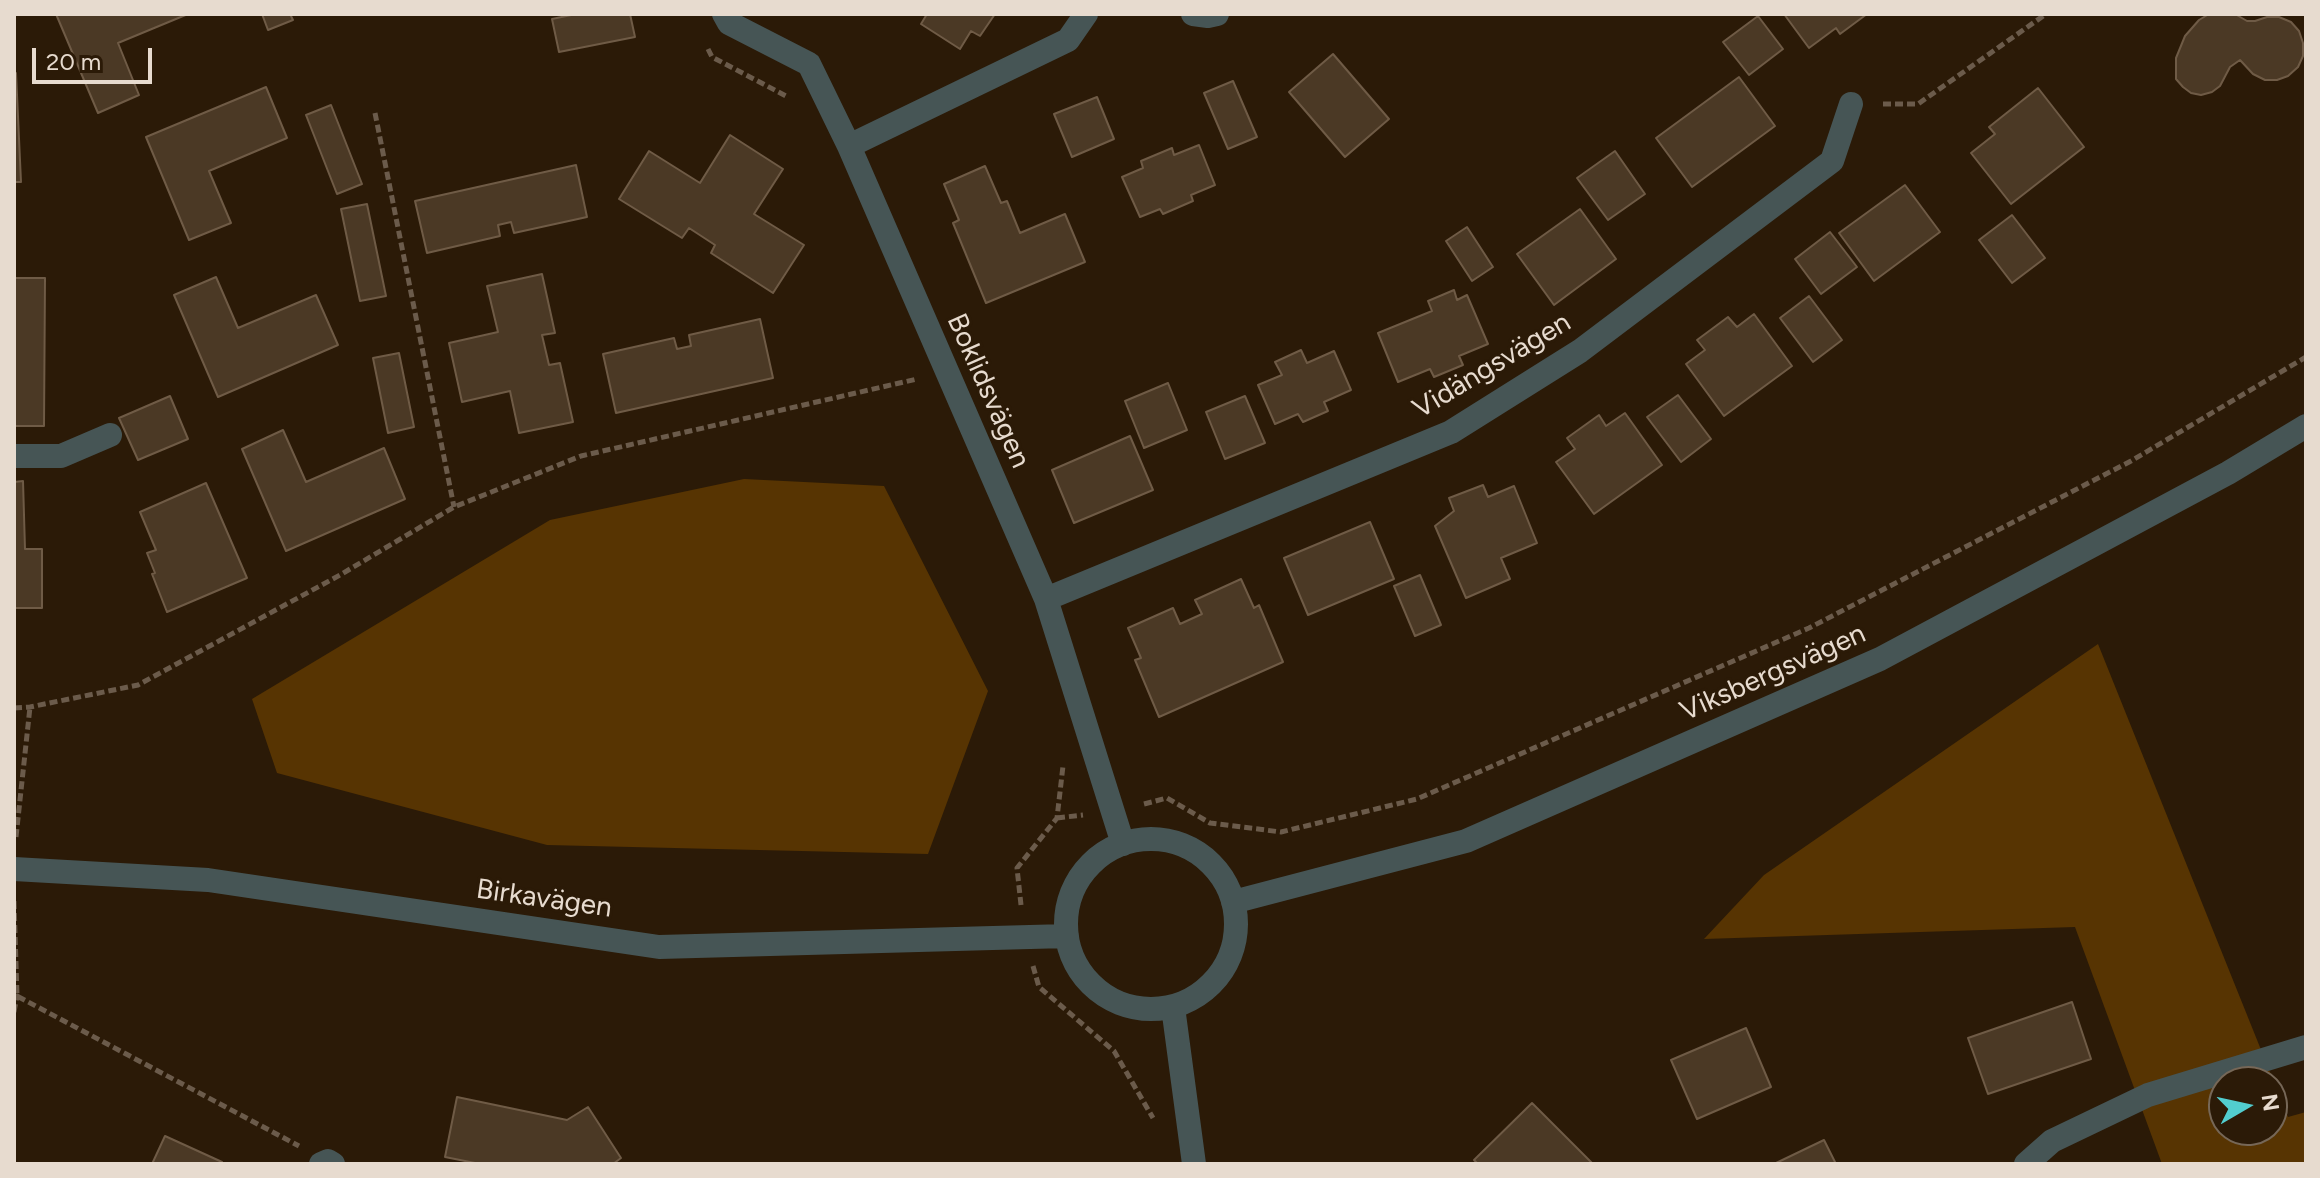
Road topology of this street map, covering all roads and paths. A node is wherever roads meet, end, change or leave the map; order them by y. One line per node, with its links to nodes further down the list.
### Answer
1 (724, 14): 8 (street, Boklidsvägen)
2 (1086, 14): 8 (street)
3 (1193, 14): 4 (street)
4 (1217, 14)
5 (2046, 14): 6 (path)
6 (1851, 104): 15 (street, Vidängsvägen)
7 (375, 113): 14 (path)
8 (849, 146): 15 (street, Boklidsvägen)
9 (2306, 357): 18 (path)
10 (921, 378): 14 (path)
11 (2306, 426): 22 (street, Viksbergsvägen)
12 (110, 435): 13 (street)
13 (14, 456)
14 (454, 507): 16 (path)
15 (1046, 599): 18 (street, Boklidsvägen)
16 (30, 707): 17 (path); 20 (path)
17 (14, 708)
18 (1112, 812): 19 (street, Boklidsvägen); 24 (path)
19 (1123, 844): 22 (street); 23 (street)
20 (15, 857): 24 (street, Birkavägen)
21 (14, 900): 25 (path)
22 (1233, 902): 26 (street)
23 (1067, 936): 24 (street, Birkavägen); 26 (street)
24 (1026, 938): 29 (path)
25 (16, 996): 27 (path); 30 (path)
26 (1173, 1007): 31 (street)
27 (14, 1012)
28 (2306, 1047): 32 (street)
29 (1157, 1125)
30 (327, 1163)
31 (1194, 1164)
32 (2026, 1164)

